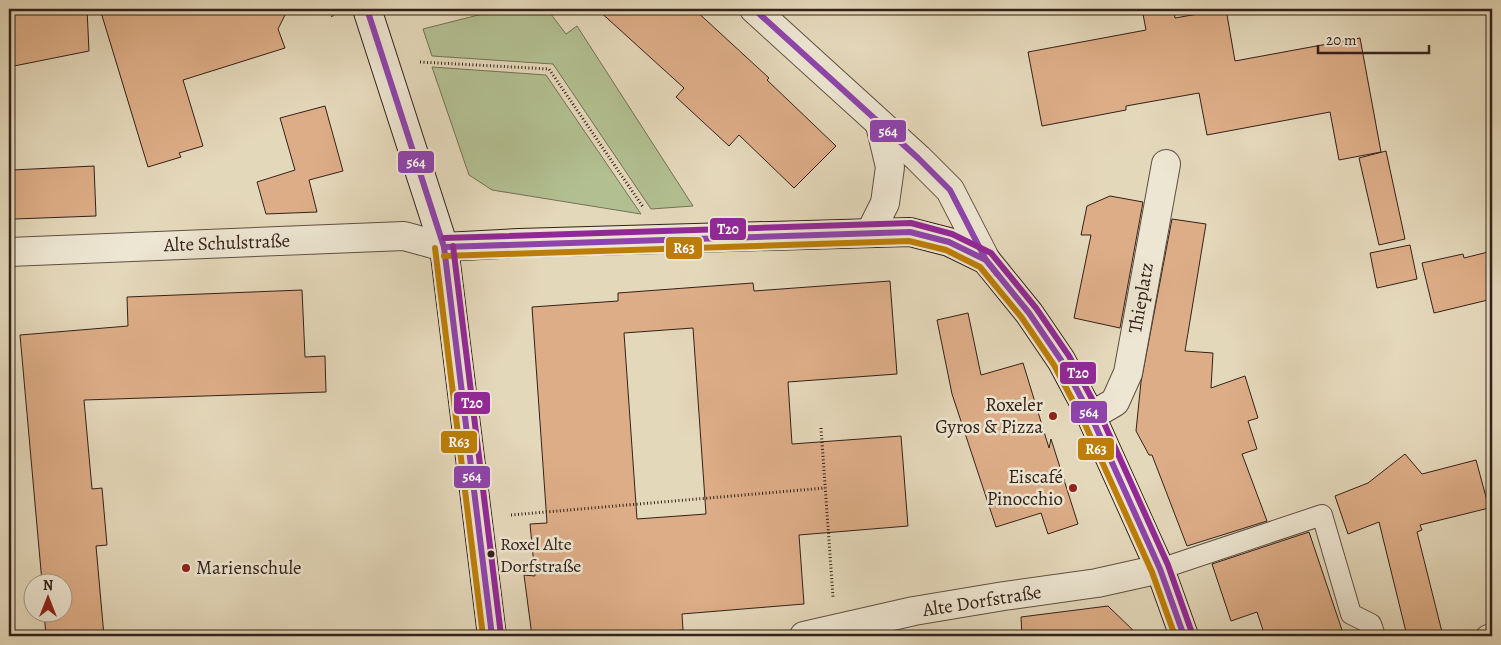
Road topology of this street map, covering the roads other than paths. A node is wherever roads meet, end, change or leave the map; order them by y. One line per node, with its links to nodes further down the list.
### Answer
1 (367, 9): 6 (main road)
2 (754, 9): 3 (main road)
3 (880, 125): 5 (main road); 8 (main road)
4 (1166, 164): 9 (main road, Thieplatz)
5 (870, 233): 6 (main road, Alte Schulstraße); 8 (main road, Alte Schulstraße)
6 (444, 247): 7 (main road, Alte Schulstraße); 12 (main road)
7 (9, 252)
8 (986, 260): 9 (main road)
9 (1091, 416): 10 (main road)
10 (1160, 569): 13 (main road, Alte Dorfstraße); 14 (main road); 15 (lane)
11 (1492, 633): 16 (lane)
12 (492, 636)
13 (804, 636)
14 (1184, 636)
15 (1375, 636)
16 (1486, 636)

